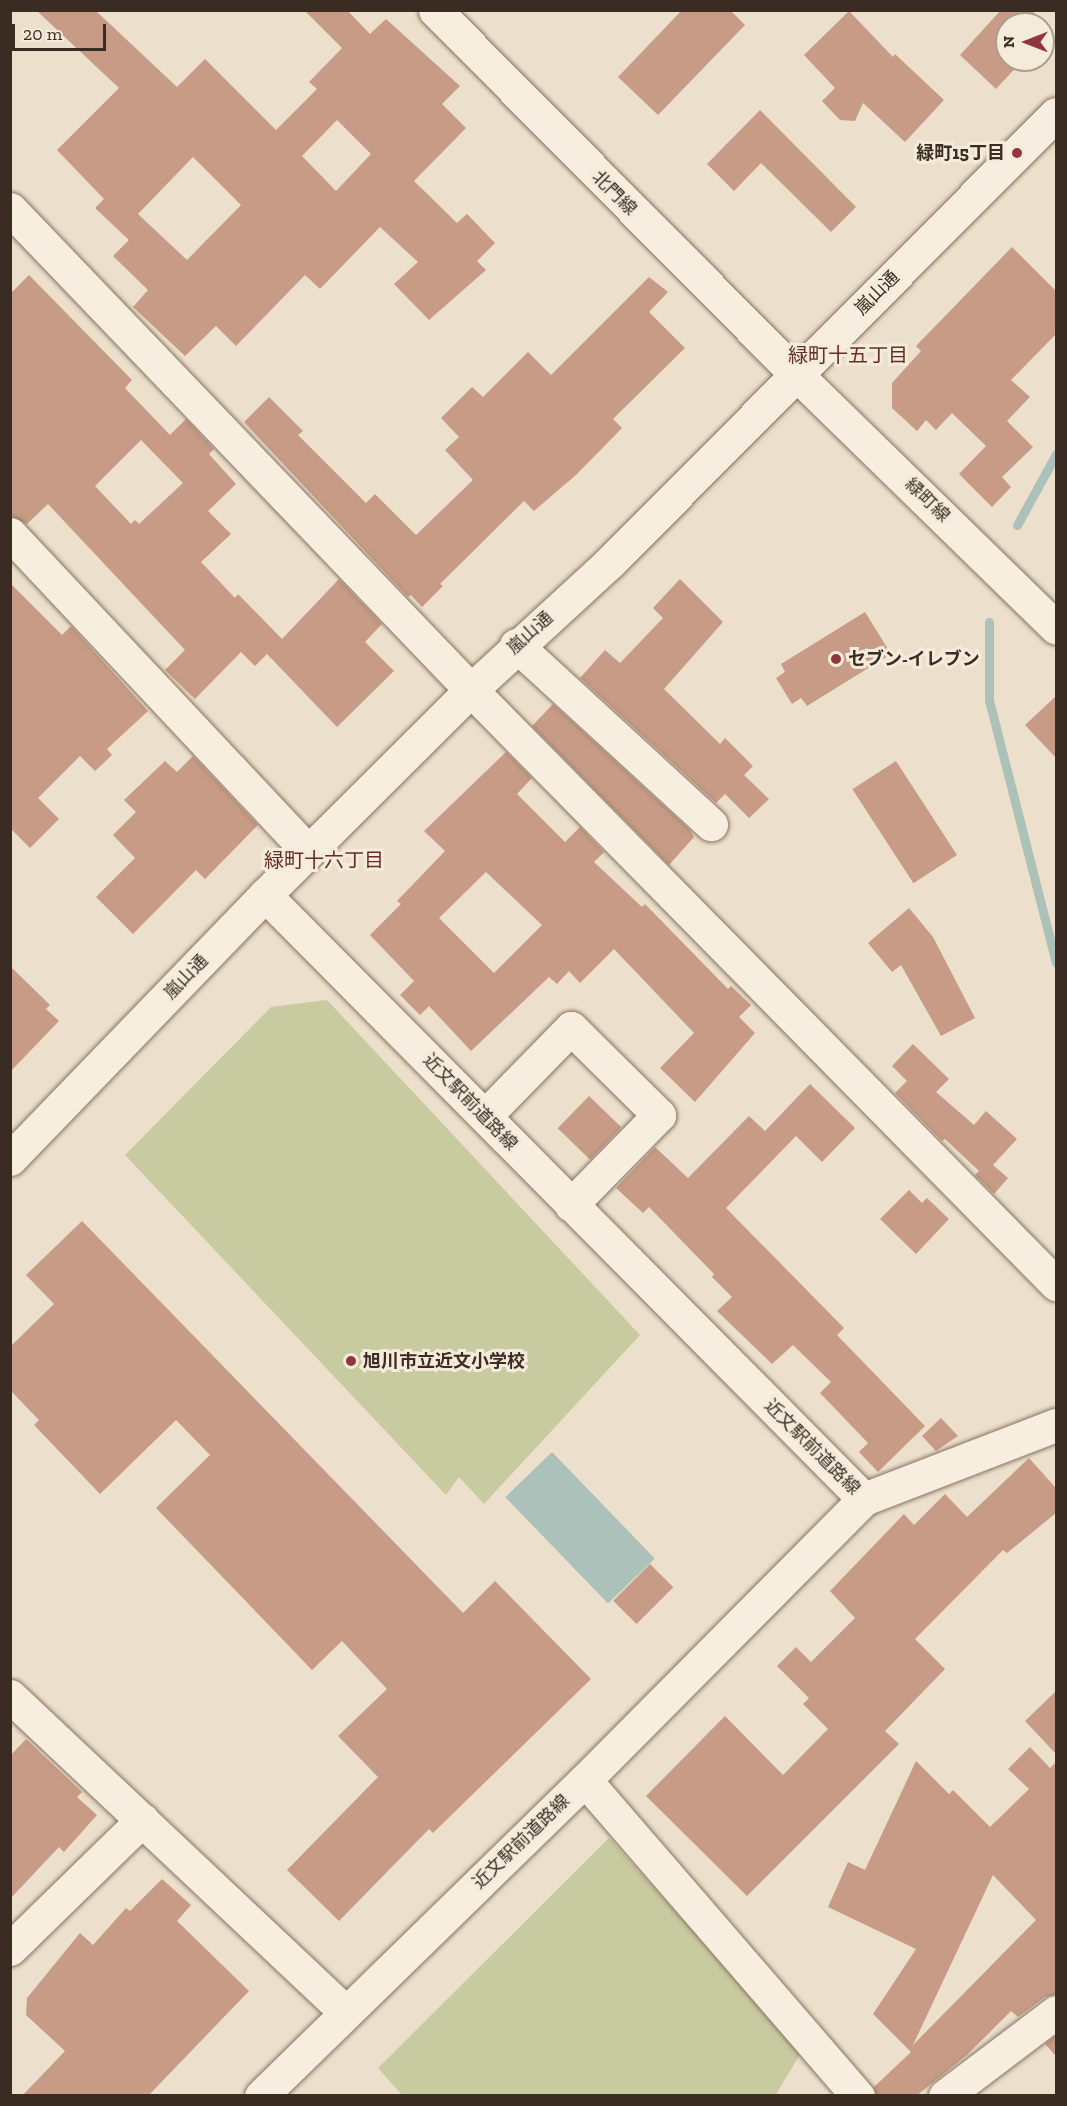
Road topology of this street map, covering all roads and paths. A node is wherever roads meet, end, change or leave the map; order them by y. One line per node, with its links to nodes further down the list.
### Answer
1 (435, 10): 4 (street, 北門線)
2 (1056, 114): 4 (street, 嵐山通)
3 (10, 209): 8 (street)
4 (796, 374): 6 (street, 緑町線); 7 (street, 嵐山通)
5 (10, 534): 10 (street)
6 (1056, 628)
7 (516, 645): 8 (street, 嵐山通); 9 (street)
8 (471, 690): 10 (street, 嵐山通); 15 (street)
9 (711, 824)
10 (309, 852): 11 (street, 嵐山通)
11 (265, 895): 12 (street, 近文駅前道路線); 13 (street, 嵐山通)
12 (485, 1116): 14 (street, 近文駅前道路線); 14 (street)
13 (10, 1159)
14 (571, 1205): 17 (street, 近文駅前道路線)
15 (1056, 1284)
16 (1056, 1425): 17 (street)
17 (864, 1499): 19 (street, 近文駅前道路線)
18 (10, 1696): 20 (street)
19 (585, 1780): 22 (street, 近文駅前道路線); 25 (street)
20 (142, 1820): 21 (street); 22 (street)
21 (10, 1949)
22 (344, 2011): 24 (street, 近文駅前道路線)
23 (1056, 2012): 26 (street)
24 (261, 2096)
25 (858, 2096)
26 (945, 2096)

